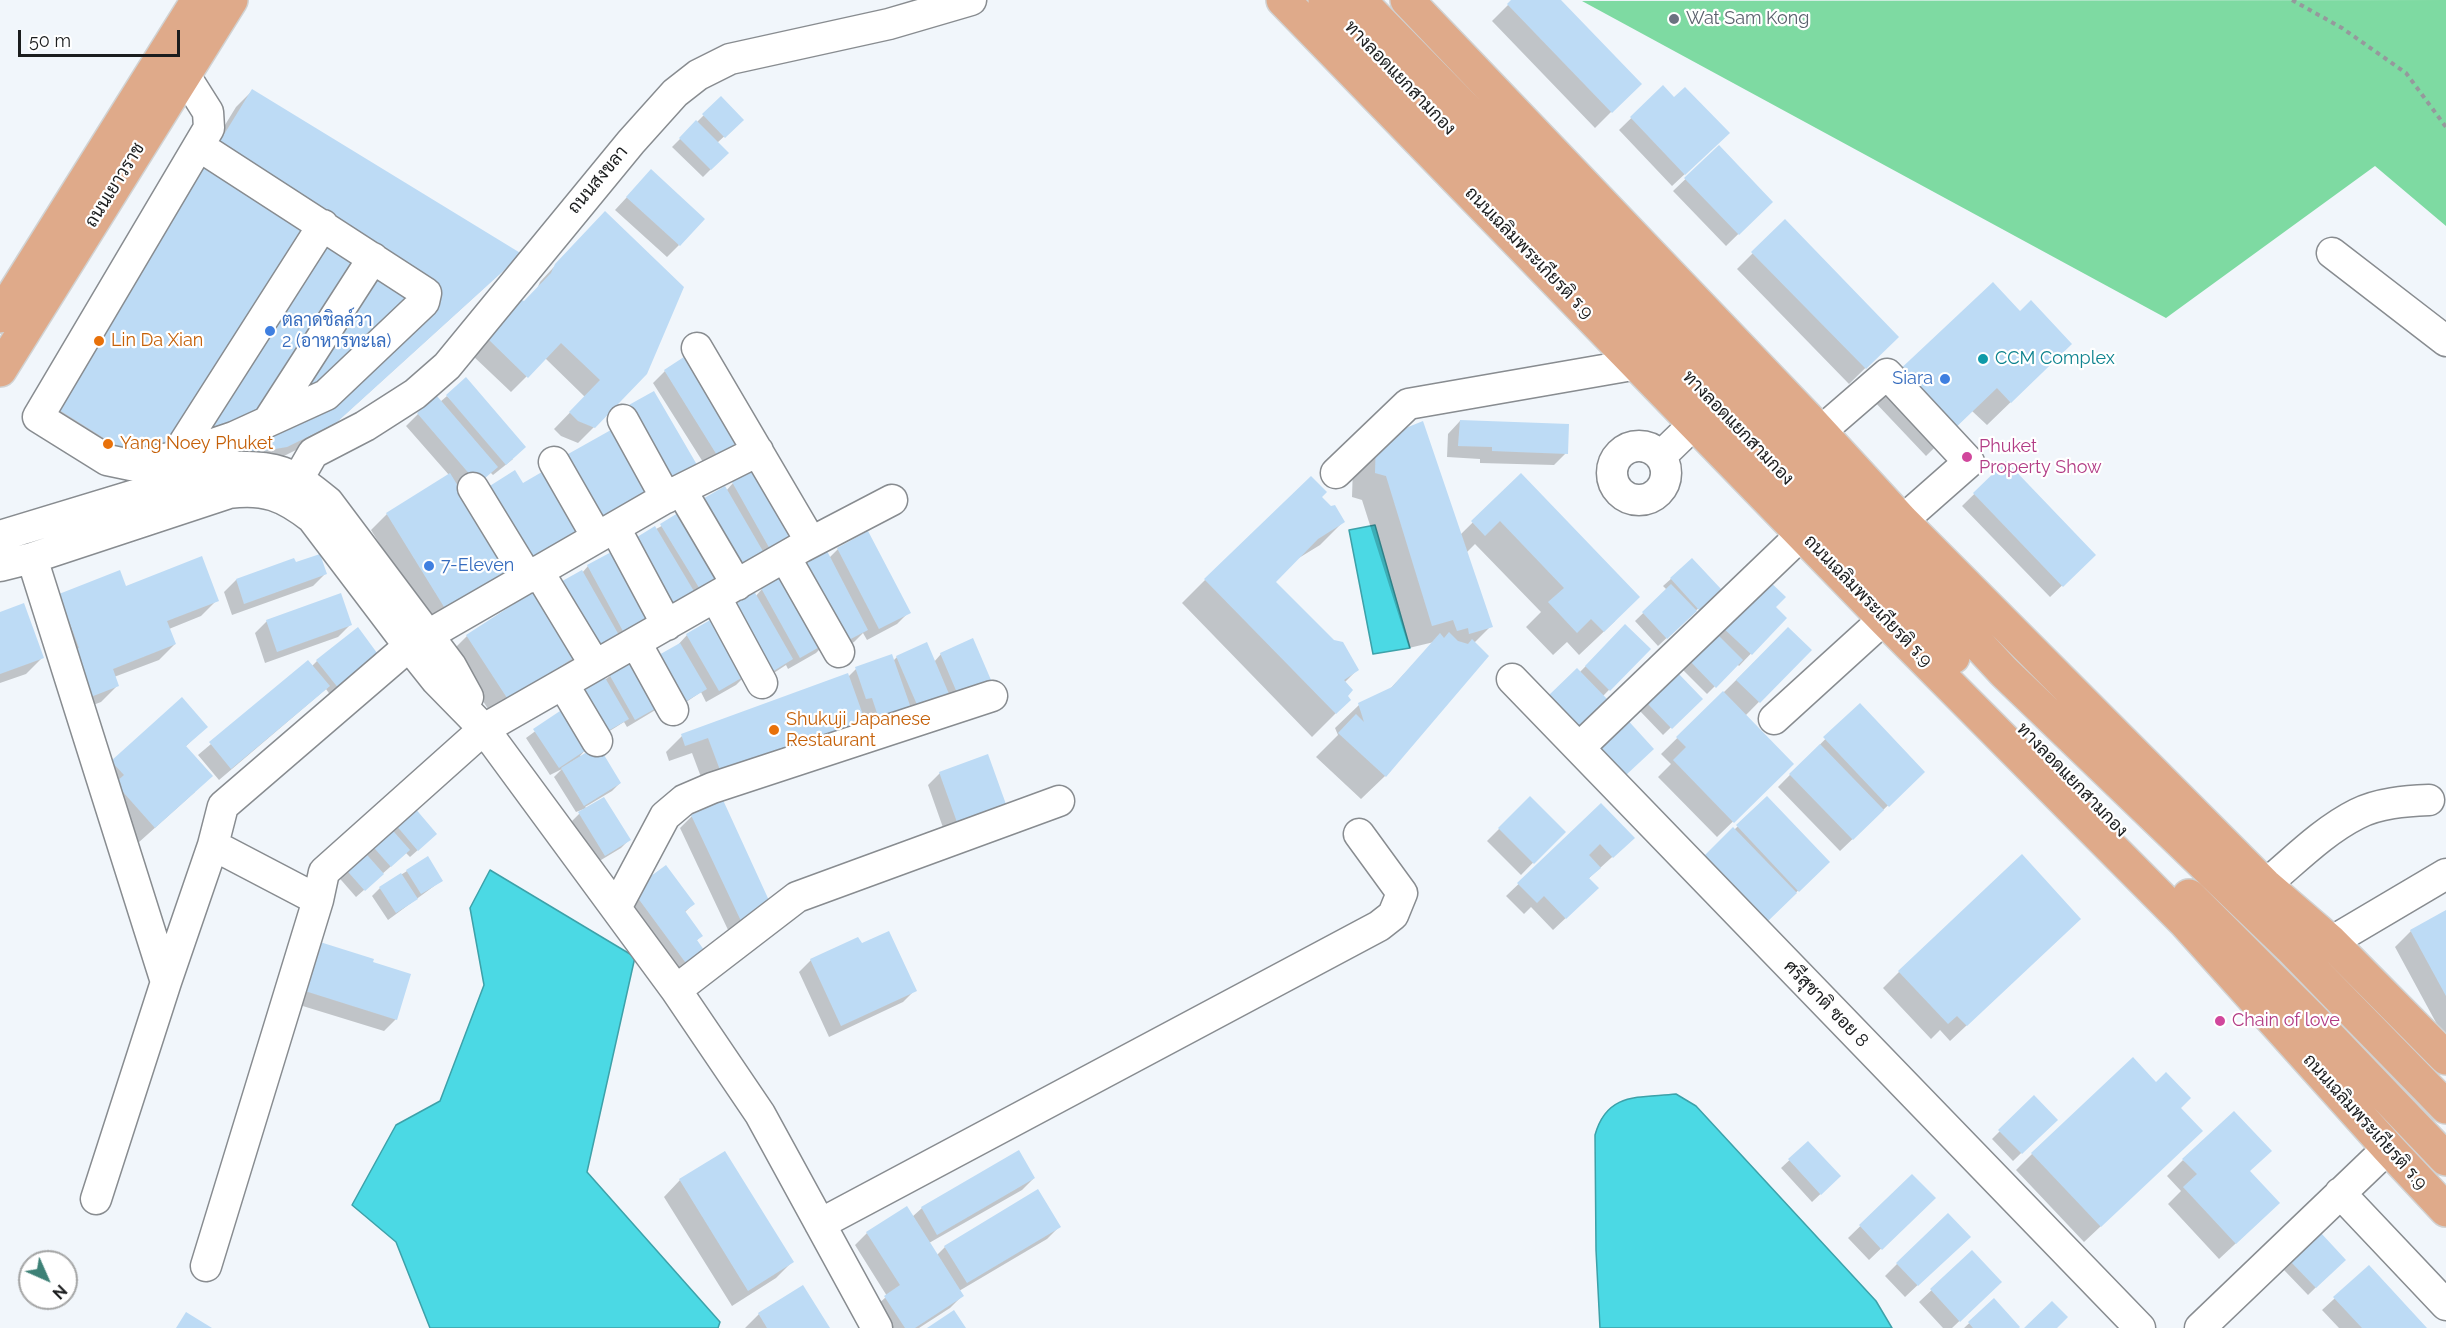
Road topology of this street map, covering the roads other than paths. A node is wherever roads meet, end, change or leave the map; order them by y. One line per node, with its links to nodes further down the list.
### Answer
1 (198, 0): 13 (main road, ถนนเยาวราช)
2 (231, 0): 8 (main road, ถนนเยาวราช)
3 (971, 0): 28 (street, ถนนสงขลา)
4 (1283, 0): 16 (main road, ถนนเฉลิมพระเกียรติ ร.9)
5 (1324, 0): 65 (main road, ทางลอดแยกสามกอง)
6 (1359, 0): 62 (main road, ทางลอดแยกสามกอง)
7 (1407, 0): 21 (main road)
8 (184, 74): 9 (street); 17 (main road, ถนนเยาวราช)
9 (199, 146): 10 (street); 25 (street)
10 (323, 225): 12 (street); 26 (street)
11 (2332, 253): 14 (street)
12 (373, 258): 19 (street); 19 (street)
13 (0, 316)
14 (2446, 342)
15 (698, 348): 22 (street)
16 (1638, 364): 20 (main road, ถนนเฉลิมพระเกียรติ ร.9); 27 (street)
17 (0, 370)
18 (623, 420): 31 (street)
19 (268, 421): 26 (street)
20 (1695, 423): 23 (street); 35 (main road, ถนนเฉลิมพระเกียรติ ร.9)
21 (1820, 432): 33 (main road); 33 (street)
22 (758, 451): 31 (street); 37 (street)
23 (1661, 456)
24 (554, 462): 34 (street)
25 (130, 465): 26 (street); 30 (street)
26 (179, 469): 28 (street); 30 (street)
27 (1336, 473)
28 (298, 479): 45 (street)
29 (473, 488): 41 (street)
30 (143, 492): 36 (street)
31 (674, 494): 34 (street); 42 (street)
32 (892, 500): 37 (street)
33 (1902, 521): 48 (main road)
34 (606, 532): 41 (street); 44 (street)
35 (1802, 534): 43 (main road, ถนนเฉลิมพระเกียรติ ร.9); 59 (street)
36 (0, 536)
37 (811, 542): 38 (street)
38 (785, 557): 42 (street); 47 (street)
39 (32, 558): 40 (street); 45 (street); 71 (street)
40 (0, 566)
41 (533, 574): 45 (street); 49 (street)
42 (726, 591): 44 (street); 51 (street)
43 (1884, 619): 55 (main road, ถนนเฉลิมพระเกียรติ ร.9); 56 (street)
44 (667, 625): 46 (street)
45 (418, 641): 57 (street); 64 (street)
46 (636, 643): 49 (street); 54 (street)
47 (839, 652)
48 (2038, 657): 62 (main road); 67 (main road)
49 (595, 666): 52 (street)
50 (1512, 679): 59 (street, ศรีสุชาติ ซอย 8)
51 (762, 683)
52 (563, 684): 57 (street); 58 (street)
53 (992, 696): 69 (street)
54 (673, 710)
55 (1980, 714): 65 (main road); 75 (main road, ถนนเฉลิมพระเกียรติ ร.9)
56 (1774, 719)
57 (484, 729): 68 (street); 69 (street)
58 (597, 741)
59 (1579, 748): 85 (street, ศรีสุชาติ ซอย 8)
60 (2429, 800): 67 (street)
61 (1059, 801): 72 (street)
62 (2172, 833): 74 (main road)
63 (1359, 834): 80 (street)
64 (213, 845): 68 (street); 71 (street)
65 (2149, 858): 76 (main road, ถนนเฉลิมพระเกียรติ ร.9)
66 (2446, 874): 70 (street)
67 (2265, 885): 70 (main road)
68 (318, 900): 81 (street)
69 (616, 908): 72 (street)
70 (2331, 942): 73 (main road)
71 (166, 982): 78 (street)
72 (676, 990): 80 (street)
73 (2446, 1058)
74 (2446, 1107)
75 (2388, 1148): 77 (street); 79 (main road, ถนนเฉลิมพระเกียรติ ร.9)
76 (2446, 1159)
77 (2340, 1193): 82 (street); 83 (street)
78 (96, 1199)
79 (2446, 1210)
80 (820, 1224): 84 (street)
81 (206, 1266)
82 (2446, 1305)
83 (2218, 1322)
84 (877, 1328)
85 (2140, 1328)

